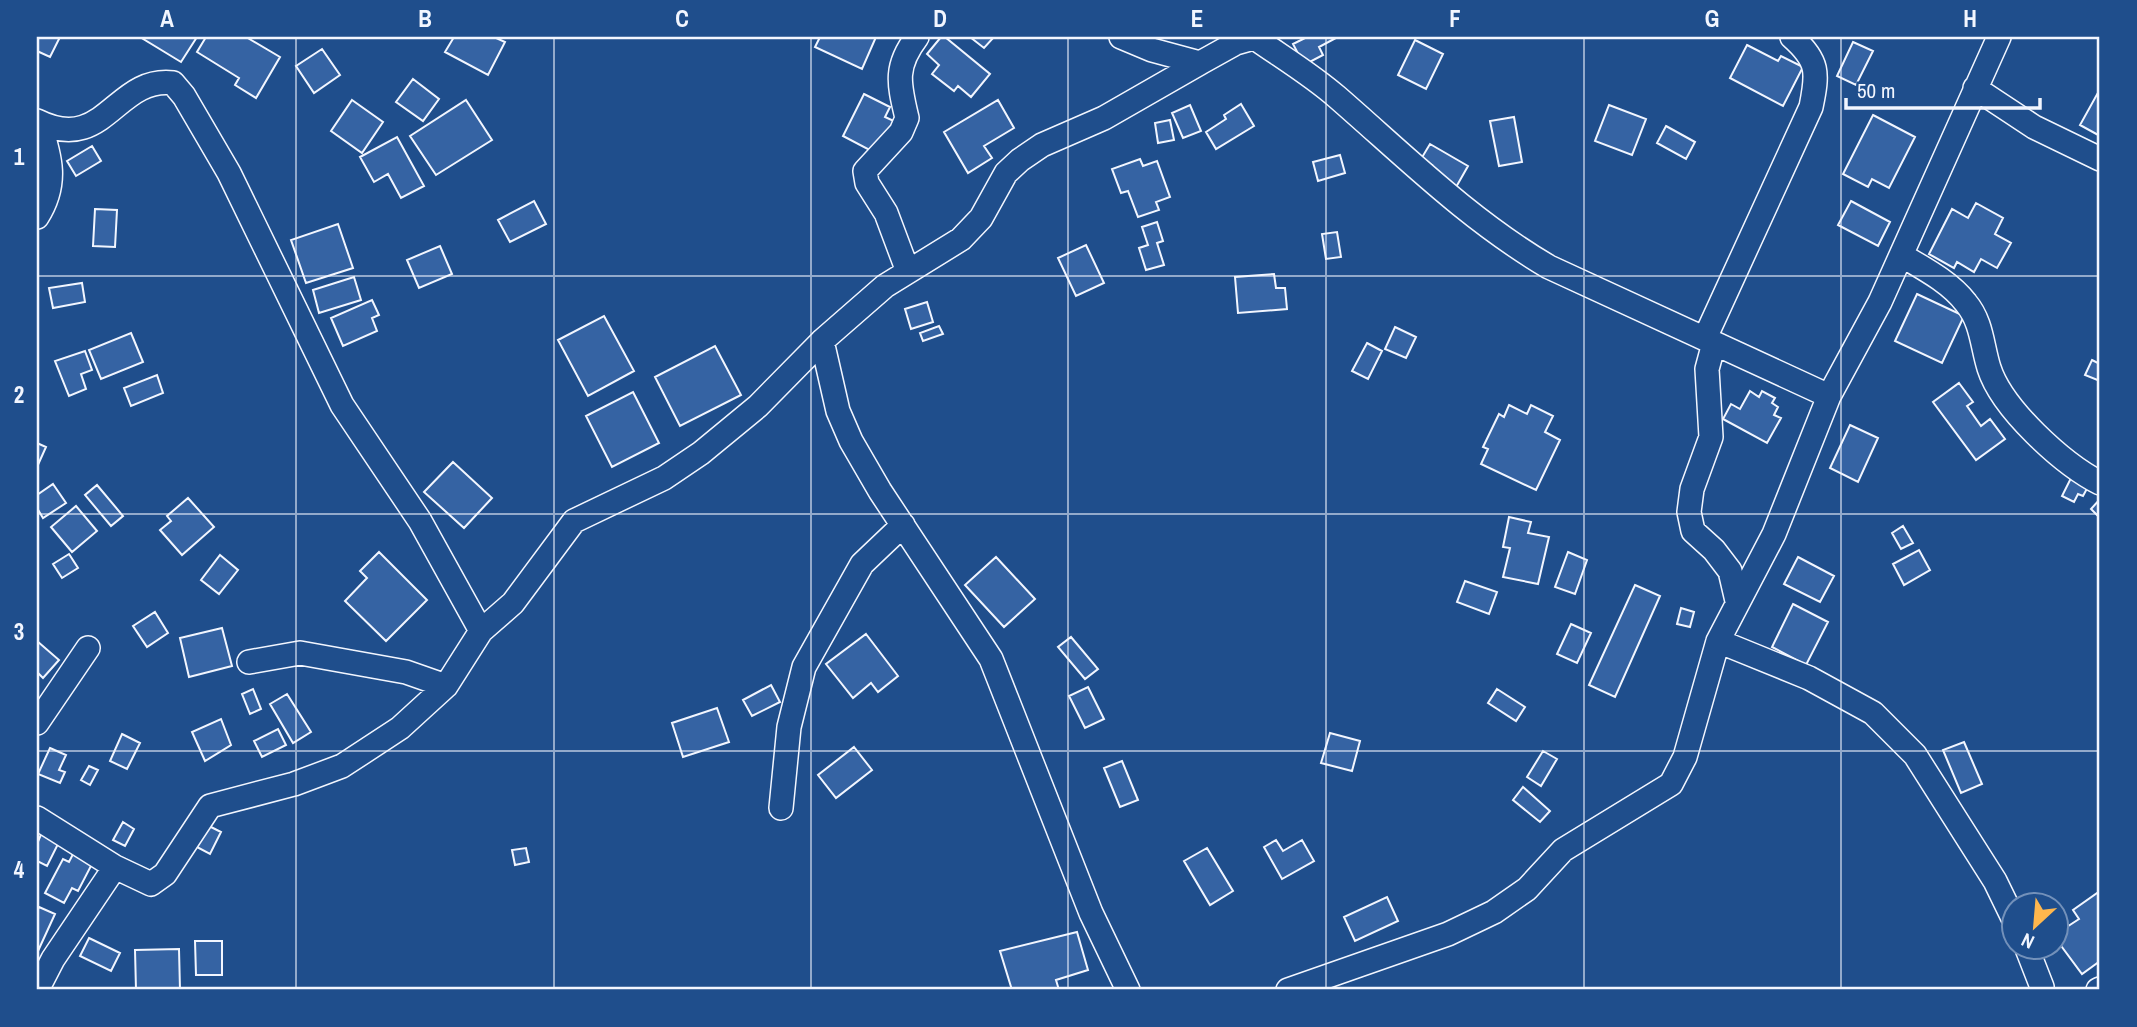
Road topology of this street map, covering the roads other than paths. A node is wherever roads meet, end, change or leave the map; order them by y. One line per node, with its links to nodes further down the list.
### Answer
1 (917, 37): 12 (street)
2 (1121, 37): 6 (street)
3 (1256, 37): 6 (street); 14 (street)
4 (1792, 37): 14 (street)
5 (1999, 37): 7 (street)
6 (1199, 63): 12 (street)
7 (1975, 88): 9 (street); 11 (street)
8 (38, 121): 10 (street); 19 (street)
9 (2100, 159)
10 (37, 217)
11 (1901, 255): 15 (street); 16 (street)
12 (907, 269): 13 (street)
13 (822, 341): 17 (street); 19 (street)
14 (1709, 341): 15 (street); 18 (street)
15 (1829, 396): 18 (street)
16 (2100, 483)
17 (903, 525): 25 (street); 32 (street)
18 (1737, 601): 20 (street)
19 (481, 631): 23 (street)
20 (1718, 641): 28 (street); 33 (street)
21 (88, 648): 24 (street)
22 (249, 662): 23 (street)
23 (446, 685): 27 (street)
24 (38, 718)
25 (781, 808)
26 (37, 818): 27 (street)
27 (115, 867): 31 (street)
28 (2000, 891)
29 (2031, 960): 30 (street)
30 (2042, 989)
31 (37, 990)
32 (1128, 990)
33 (1288, 990)

